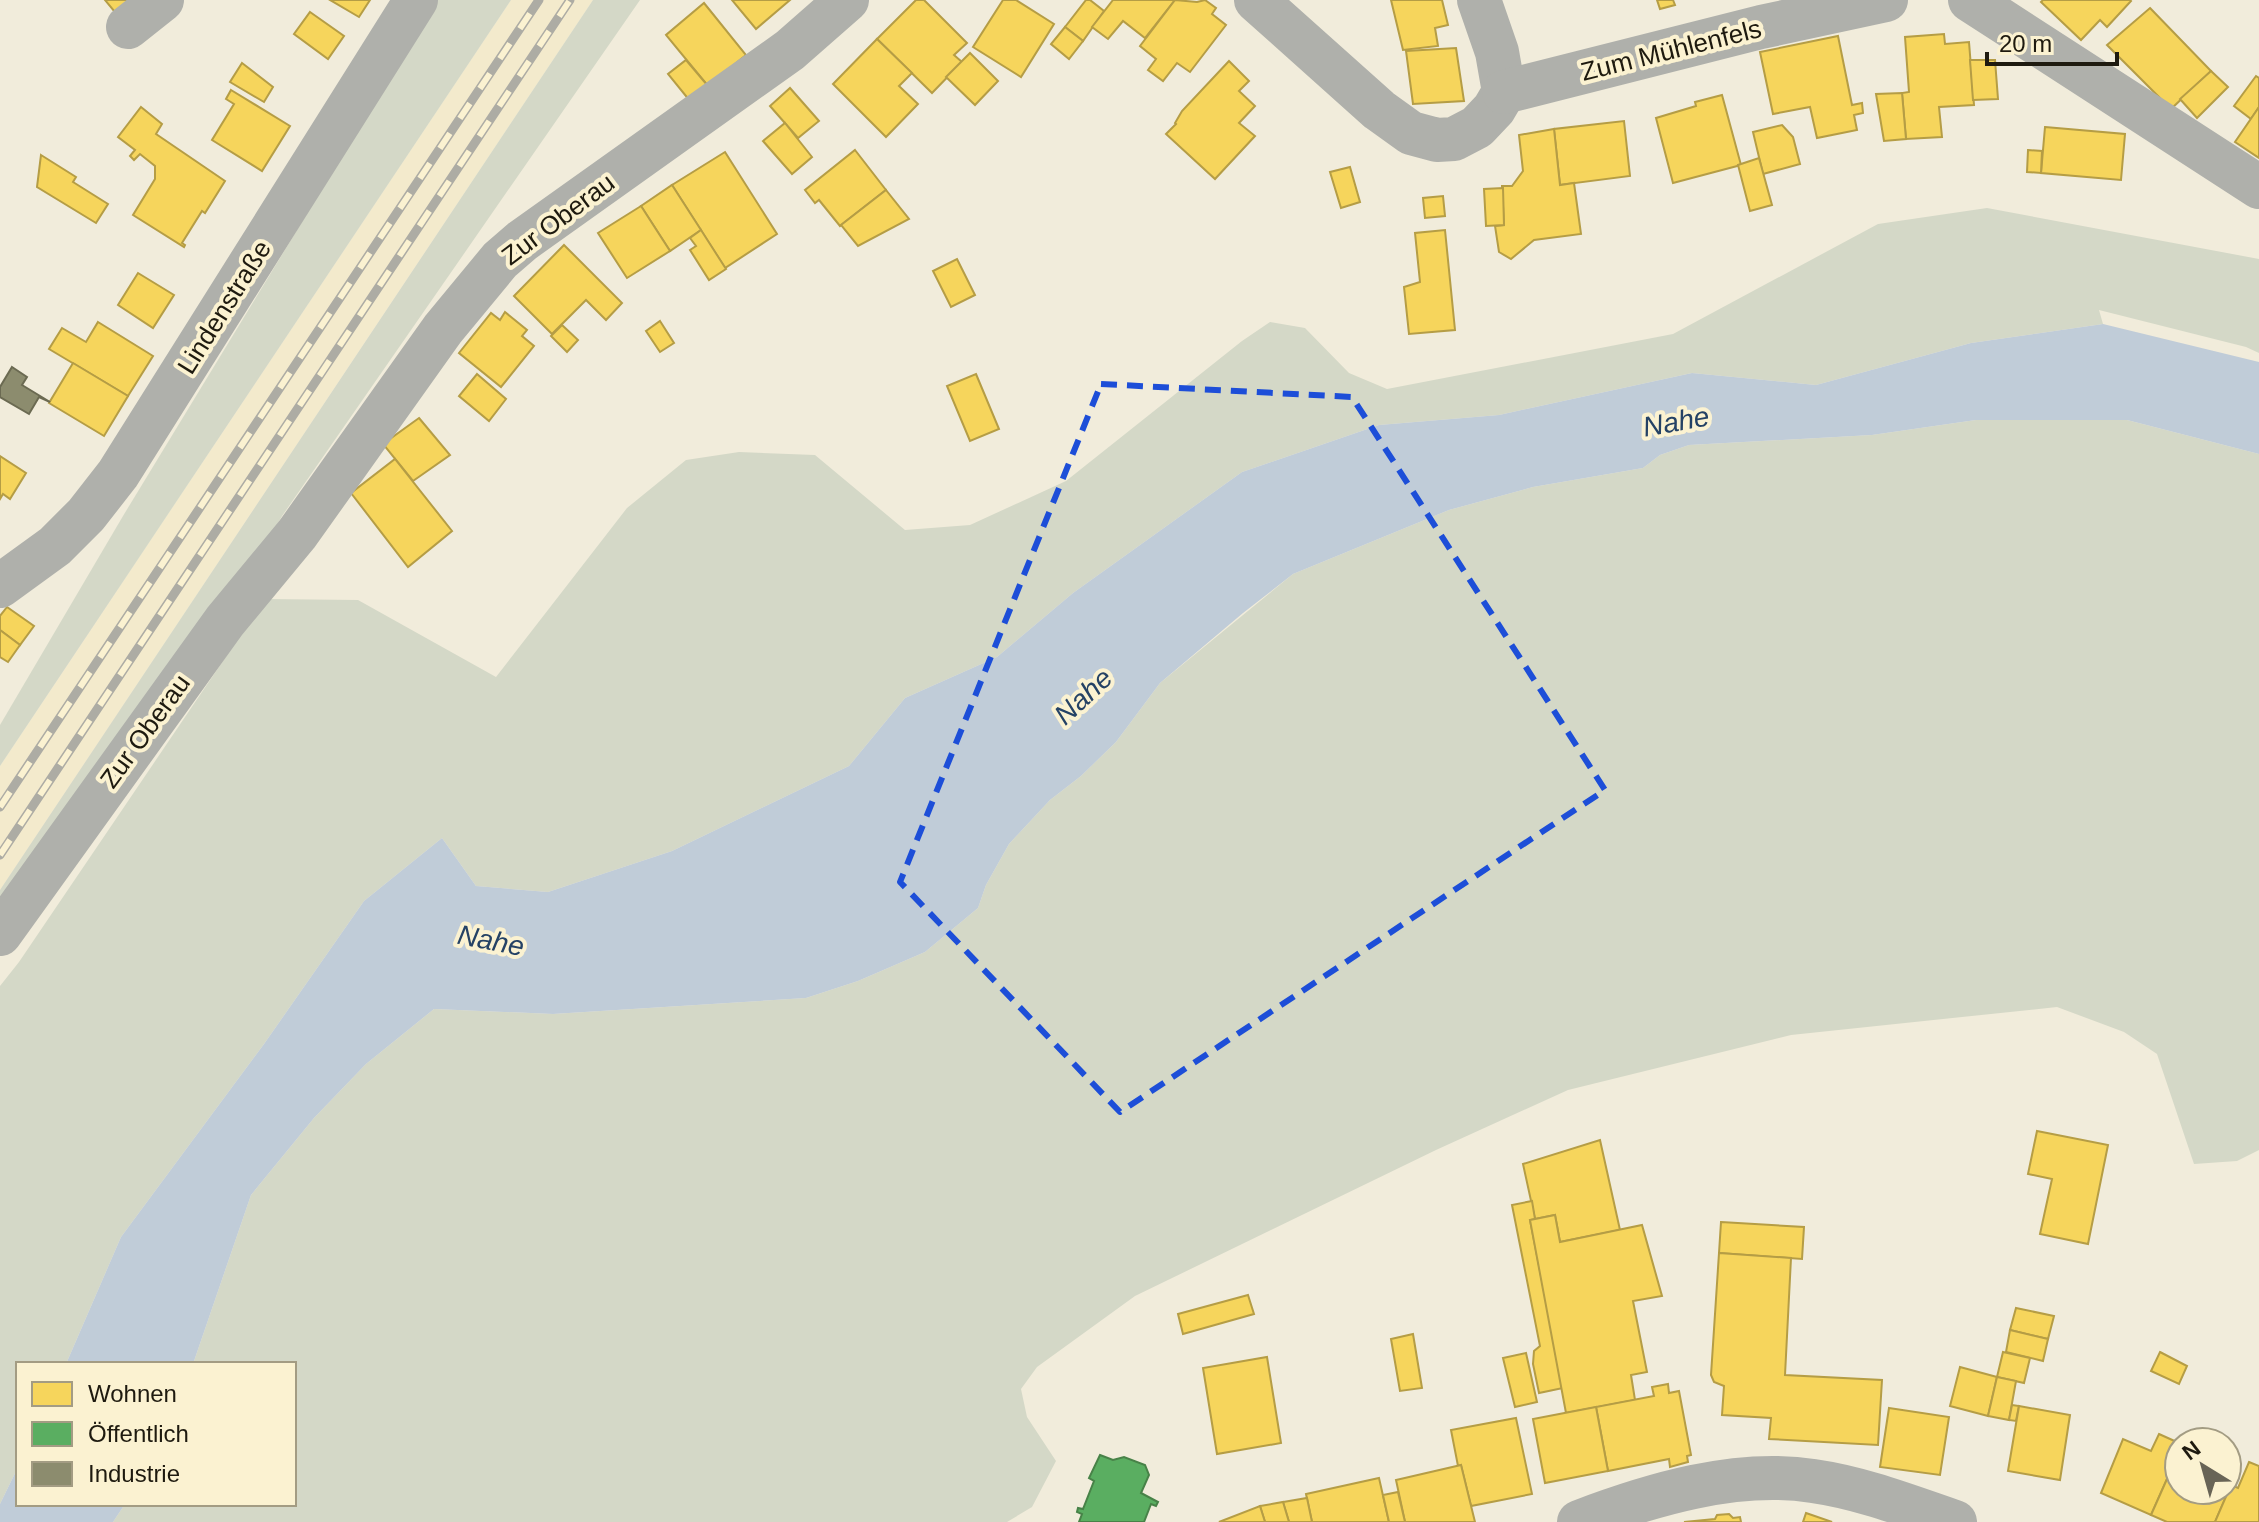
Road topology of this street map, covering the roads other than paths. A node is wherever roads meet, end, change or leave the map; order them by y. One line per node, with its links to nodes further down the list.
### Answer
1 (162, 0): 8 (street)
2 (416, 0): 11 (street, Lindenstraße)
3 (847, 0): 12 (street, Zur Oberau)
4 (1256, 0): 9 (street)
5 (1479, 0): 9 (street)
6 (1886, 0): 9 (street, Zum Mühlenfels)
7 (1970, 0): 10 (street)
8 (128, 27)
9 (1504, 92)
10 (2259, 187)
11 (0, 586)
12 (0, 934)
13 (1579, 1522): 14 (street)
14 (1955, 1522)

